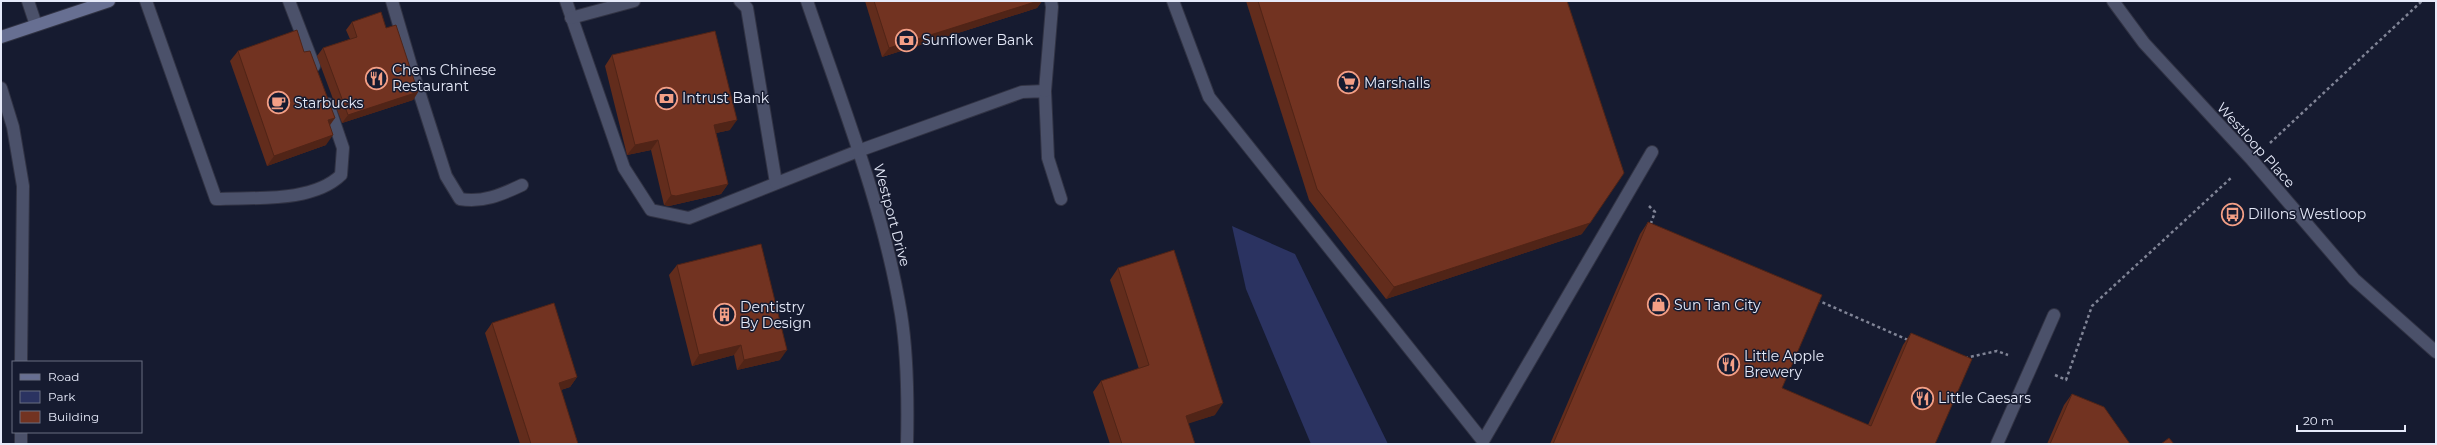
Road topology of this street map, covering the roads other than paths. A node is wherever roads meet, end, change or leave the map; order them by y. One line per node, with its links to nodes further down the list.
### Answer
1 (28, 1): 14 (street)
2 (109, 1): 14 (main road)
3 (146, 1): 18 (street)
4 (289, 1): 16 (street)
5 (392, 1): 23 (street)
6 (566, 1): 13 (street)
7 (634, 1): 13 (street)
8 (740, 1): 22 (street)
9 (807, 1): 20 (street, Westport Drive)
10 (1051, 1): 19 (street)
11 (1173, 1): 21 (street)
12 (2114, 1): 26 (street, Westloop Place)
13 (572, 18): 22 (street)
14 (36, 24): 15 (main road)
15 (1, 37)
16 (317, 75)
17 (1, 88): 27 (street)
18 (322, 89)
19 (1045, 91): 20 (street); 24 (street)
20 (858, 151): 22 (street); 30 (street, Westport Drive)
21 (1652, 152)
22 (776, 183)
23 (522, 185)
24 (1062, 200)
25 (2054, 315): 31 (street)
26 (2436, 352)
27 (22, 361)
28 (21, 433): 29 (street)
29 (21, 444)
30 (907, 444)
31 (1997, 444)

